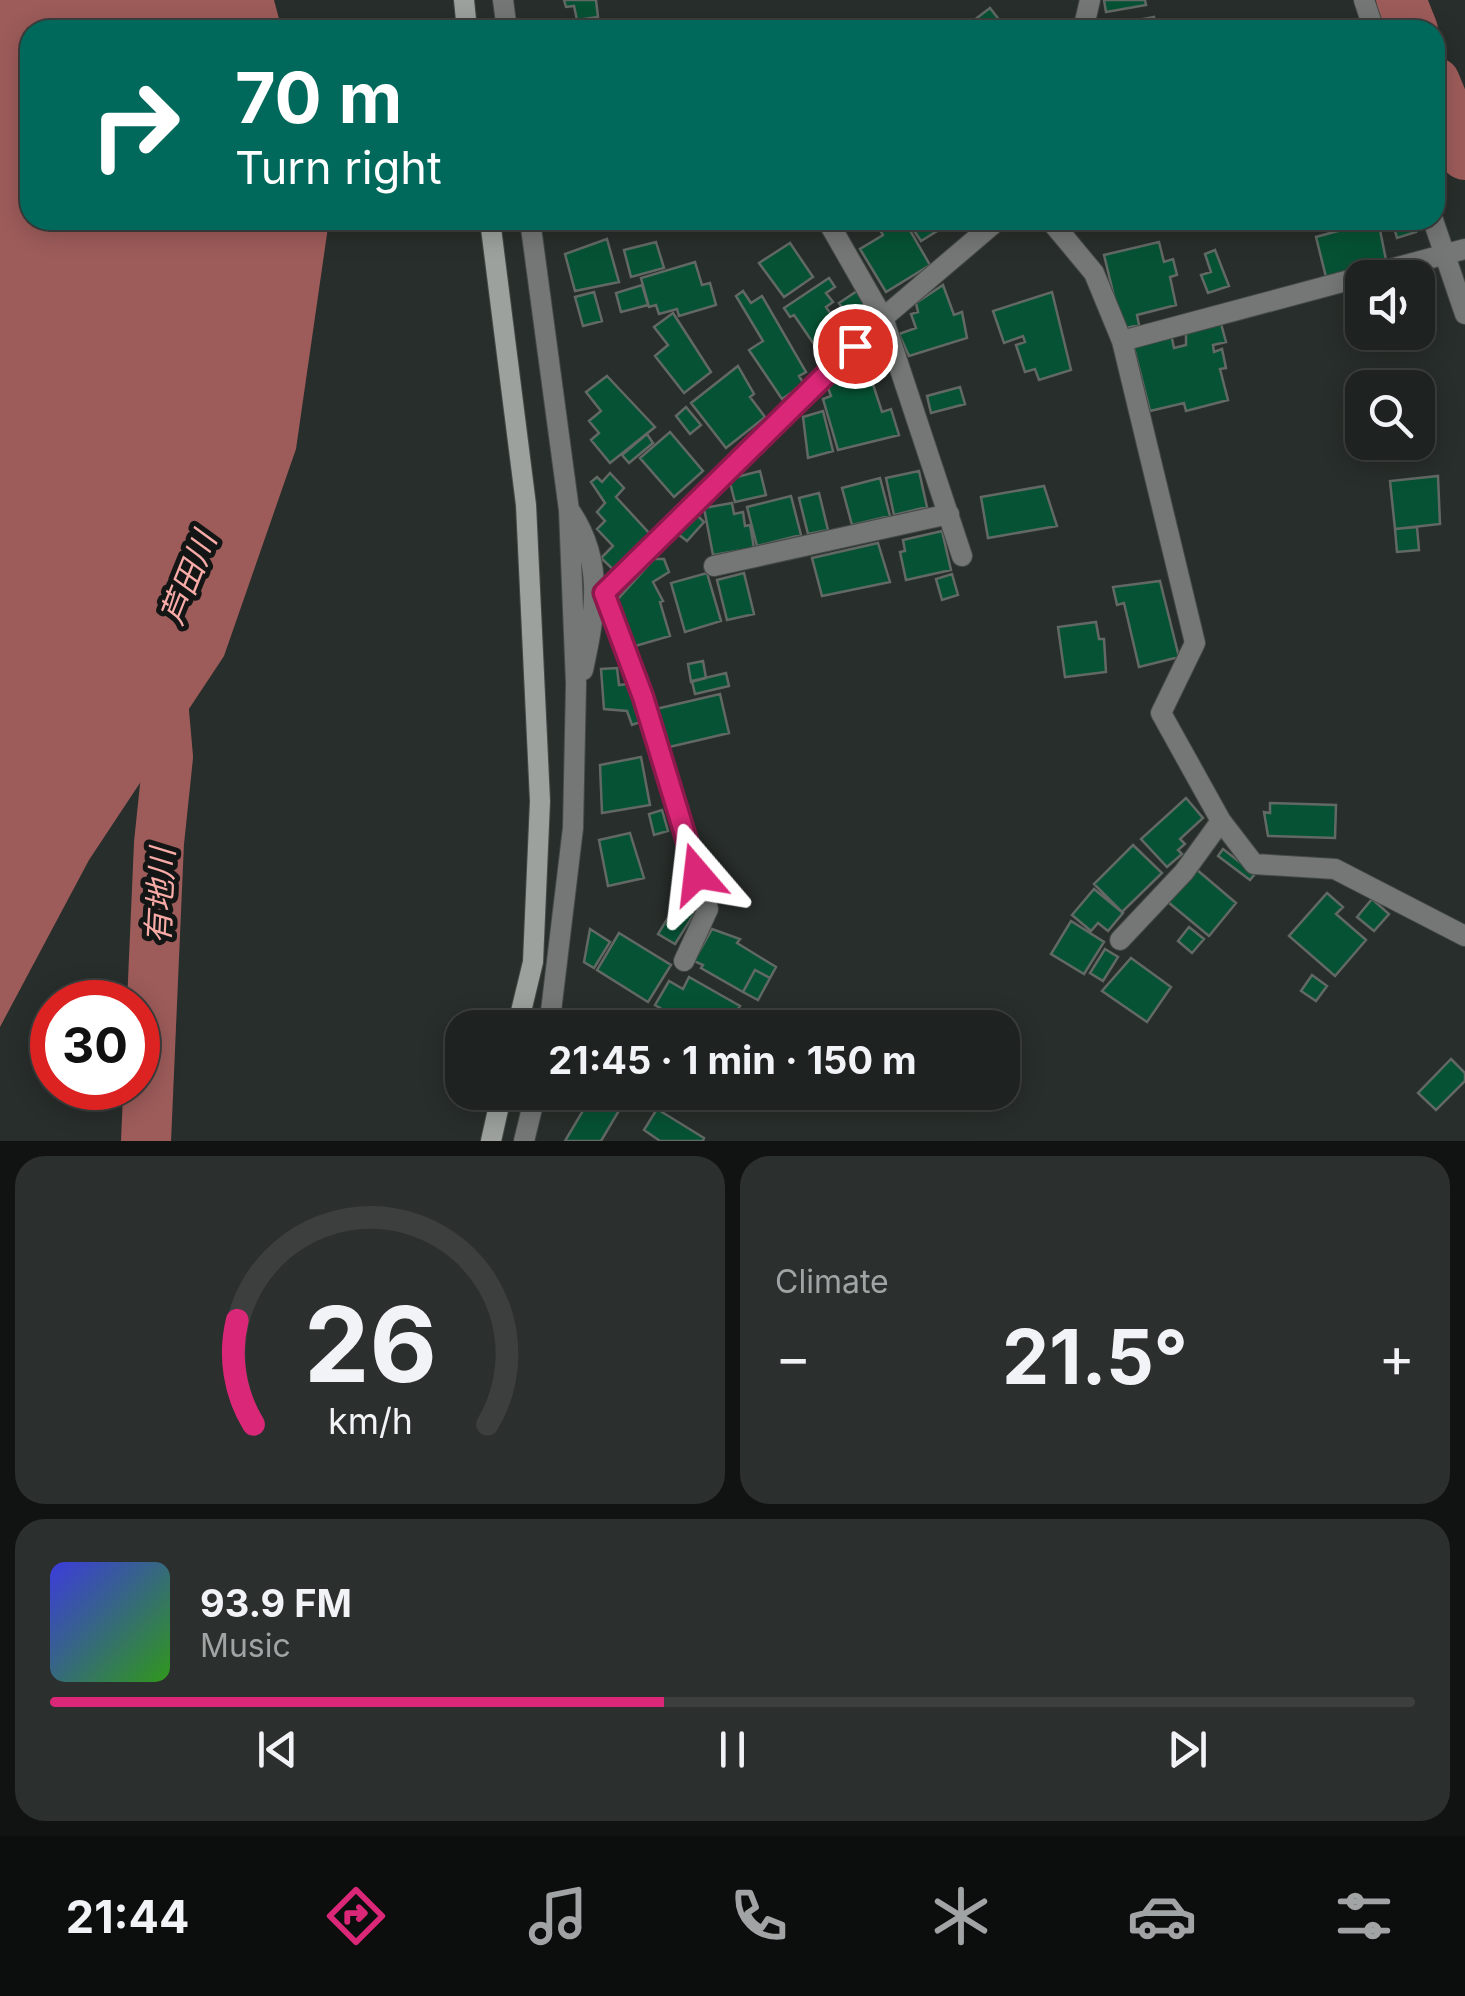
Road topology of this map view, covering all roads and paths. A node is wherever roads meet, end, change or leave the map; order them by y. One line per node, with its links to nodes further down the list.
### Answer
1 (491, 230): 22 (street)
2 (531, 230): 12 (street)
3 (833, 230): 10 (street)
4 (986, 230): 10 (street)
5 (1058, 230): 11 (street)
6 (1436, 230): 8 (street)
7 (1465, 249): 8 (street)
8 (1444, 255): 9 (street); 11 (street)
9 (1465, 314)
10 (883, 318): 13 (street); 16 (street)
11 (1122, 341): 18 (street)
12 (569, 510): 16 (street); 17 (street)
13 (949, 514): 14 (street); 15 (street)
14 (962, 556)
15 (714, 566)
16 (601, 595): 17 (street); 21 (street)
17 (576, 684): 23 (street)
18 (1221, 822): 19 (street); 20 (street)
19 (1465, 936)
20 (1120, 940)
21 (684, 961)
22 (522, 1010)
23 (551, 1010)
24 (498, 1110): 26 (street)
25 (532, 1110): 27 (street)
26 (491, 1141)
27 (524, 1141)

